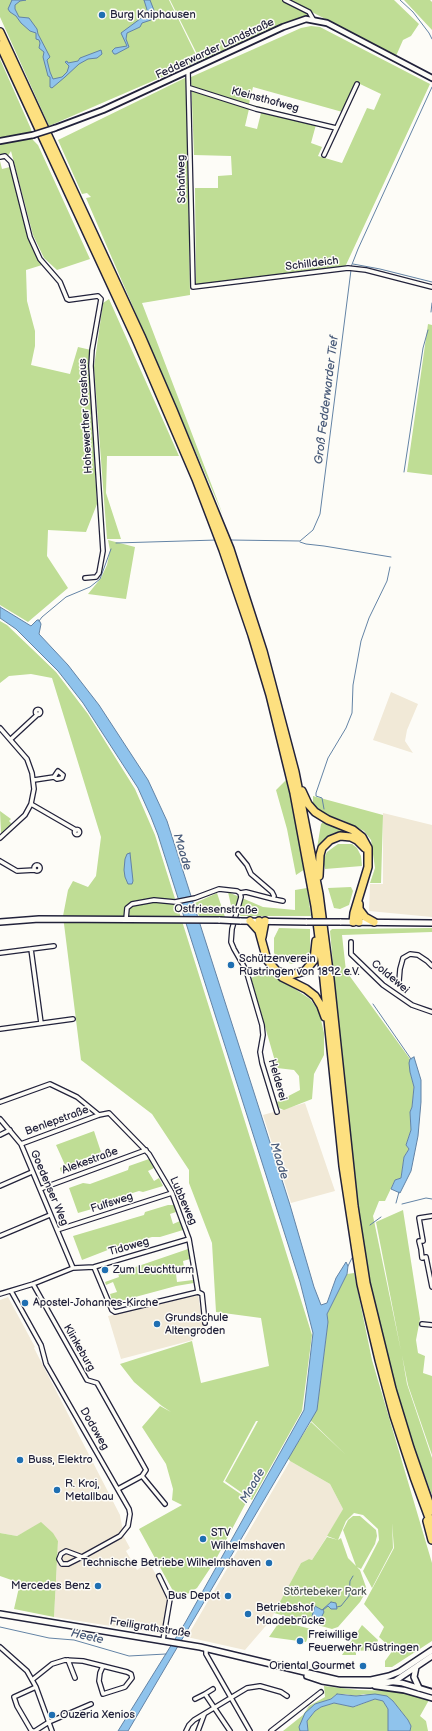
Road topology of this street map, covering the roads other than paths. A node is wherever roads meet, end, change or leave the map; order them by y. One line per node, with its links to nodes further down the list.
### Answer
1 (285, 0): 2 (street)
2 (313, 19): 5 (street, Fedderwarder Landstraße); 6 (street, Fedderwarder Landstraße)
3 (0, 32): 15 (highway)
4 (0, 45): 15 (highway)
5 (188, 71): 8 (street, Schafweg); 10 (street, Fedderwarder Landstraße, bridge)
6 (431, 77)
7 (357, 84): 9 (street)
8 (190, 88): 9 (street, Kleinsthofweg); 13 (street, Schafweg)
9 (336, 128): 11 (street)
10 (0, 141)
11 (324, 155)
12 (0, 157): 17 (street, Hohewerther Grashaus)
13 (193, 287): 14 (street, Schilldeich)
14 (432, 287)
15 (218, 529): 16 (highway)
16 (226, 549): 21 (highway); 36 (highway)
17 (85, 578)
18 (38, 714): 20 (street)
19 (0, 729): 20 (street)
20 (11, 739): 23 (street)
21 (295, 772): 27 (highway); 32 (highway)
22 (54, 777): 23 (street)
23 (34, 780): 24 (street)
24 (31, 804): 25 (street); 26 (street)
25 (76, 830)
26 (0, 838)
27 (368, 852): 32 (highway); 34 (highway)
28 (238, 854): 33 (street)
29 (0, 860): 30 (street)
30 (34, 870)
31 (240, 893): 33 (street); 38 (street); 60 (street, Helderei)
32 (319, 894): 89 (highway)
33 (273, 899): 35 (street)
34 (358, 900): 37 (highway); 42 (highway)
35 (283, 901)
36 (315, 906): 52 (highway); 58 (highway)
37 (359, 909): 42 (highway); 43 (highway)
38 (126, 919): 39 (main road, Ostfriesenstraße, bridge); 41 (main road, Ostfriesenstraße)
39 (250, 921): 40 (main road, Ostfriesenstraße); 45 (highway)
40 (262, 921): 42 (main road, Ostfriesenstraße, bridge); 45 (highway); 46 (highway)
41 (0, 922)
42 (356, 922): 43 (main road, Ostfriesenstraße)
43 (374, 922): 44 (main road, Ostfriesenstraße)
44 (432, 923)
45 (259, 931): 46 (highway)
46 (262, 939): 52 (highway)
47 (351, 942): 54 (street, Coldewei)
48 (54, 946): 49 (street)
49 (31, 949): 50 (street); 56 (street)
50 (0, 953)
51 (432, 966): 53 (street)
52 (276, 971): 58 (highway)
53 (400, 980)
54 (432, 1012)
55 (73, 1019): 56 (street)
56 (41, 1023): 57 (street)
57 (0, 1029)
58 (330, 1033): 89 (highway)
59 (0, 1102): 61 (street)
60 (277, 1112)
61 (99, 1115): 65 (street, Benlepstraße); 66 (street, Lubbeweg)
62 (0, 1119): 63 (street, Goedenser Weg)
63 (10, 1130): 64 (street); 65 (street, Goedenser Weg)
64 (0, 1135)
65 (21, 1144): 67 (street, Goedenser Weg)
66 (146, 1150): 69 (street, Alekestraße); 70 (street, Lubbeweg)
67 (32, 1172): 68 (street); 69 (street, Goedenser Weg)
68 (0, 1186)
69 (40, 1189): 71 (street, Goedenser Weg)
70 (172, 1193): 73 (street, Fulfsweg); 75 (street, Lubbeweg)
71 (50, 1215): 73 (street, Goedenser Weg); 74 (street)
72 (432, 1216): 79 (street)
73 (57, 1230): 77 (street, Goedenser Weg)
74 (0, 1236)
75 (189, 1239): 76 (street, Tidoweg); 81 (street, Lubbeweg)
76 (94, 1266): 77 (street, Tidoweg); 81 (street)
77 (73, 1268): 78 (street, Tidoweg)
78 (33, 1284): 80 (street, Tidoweg); 86 (street, Klinkeburg)
79 (432, 1288)
80 (11, 1291): 82 (street, Tidoweg); 87 (street, Dodoweg)
81 (198, 1292): 83 (street, Lubbeweg)
82 (0, 1294)
83 (205, 1323)
84 (422, 1324): 85 (street)
85 (432, 1325)
86 (142, 1476): 87 (street); 88 (street)
87 (118, 1488): 92 (street, Dodoweg)
88 (165, 1504)
89 (429, 1511): 90 (highway); 91 (highway)
90 (432, 1526)
91 (432, 1540)
92 (82, 1557): 92 (street, Dodoweg)
93 (159, 1576): 95 (street)
94 (0, 1614): 95 (main road, Freiligrathstraße)
95 (163, 1640): 97 (main road, Freiligrathstraße)
96 (0, 1647): 105 (street)
97 (206, 1648): 107 (main road, Freiligrathstraße); 116 (street)
98 (432, 1650): 103 (main road)
99 (432, 1656): 102 (main road)
100 (68, 1660): 101 (street); 104 (street); 105 (street)
101 (103, 1666): 101 (street)
102 (416, 1667): 106 (main road); 111 (main road)
103 (399, 1672): 106 (street); 107 (main road)
104 (75, 1678)
105 (32, 1680): 108 (street)
106 (393, 1682): 107 (main road); 110 (street); 111 (street)
107 (371, 1683): 110 (street)
108 (36, 1687): 123 (street); 124 (street)
109 (213, 1688): 114 (street)
110 (397, 1688): 117 (street)
111 (419, 1688): 113 (street)
112 (321, 1692): 130 (street)
113 (432, 1692)
114 (205, 1694): 118 (street); 120 (street)
115 (287, 1696): 116 (street)
116 (231, 1698): 120 (street); 129 (street)
117 (432, 1698)
118 (195, 1699)
119 (91, 1704): 123 (street)
120 (214, 1708): 121 (street); 128 (street)
121 (205, 1714): 122 (street); 127 (street)
122 (194, 1720): 126 (street); 127 (street)
123 (49, 1722): 124 (street); 125 (street)
124 (34, 1731)
125 (52, 1731)
126 (186, 1731)
127 (198, 1731)
128 (230, 1731)
129 (250, 1731)
130 (271, 1731)

